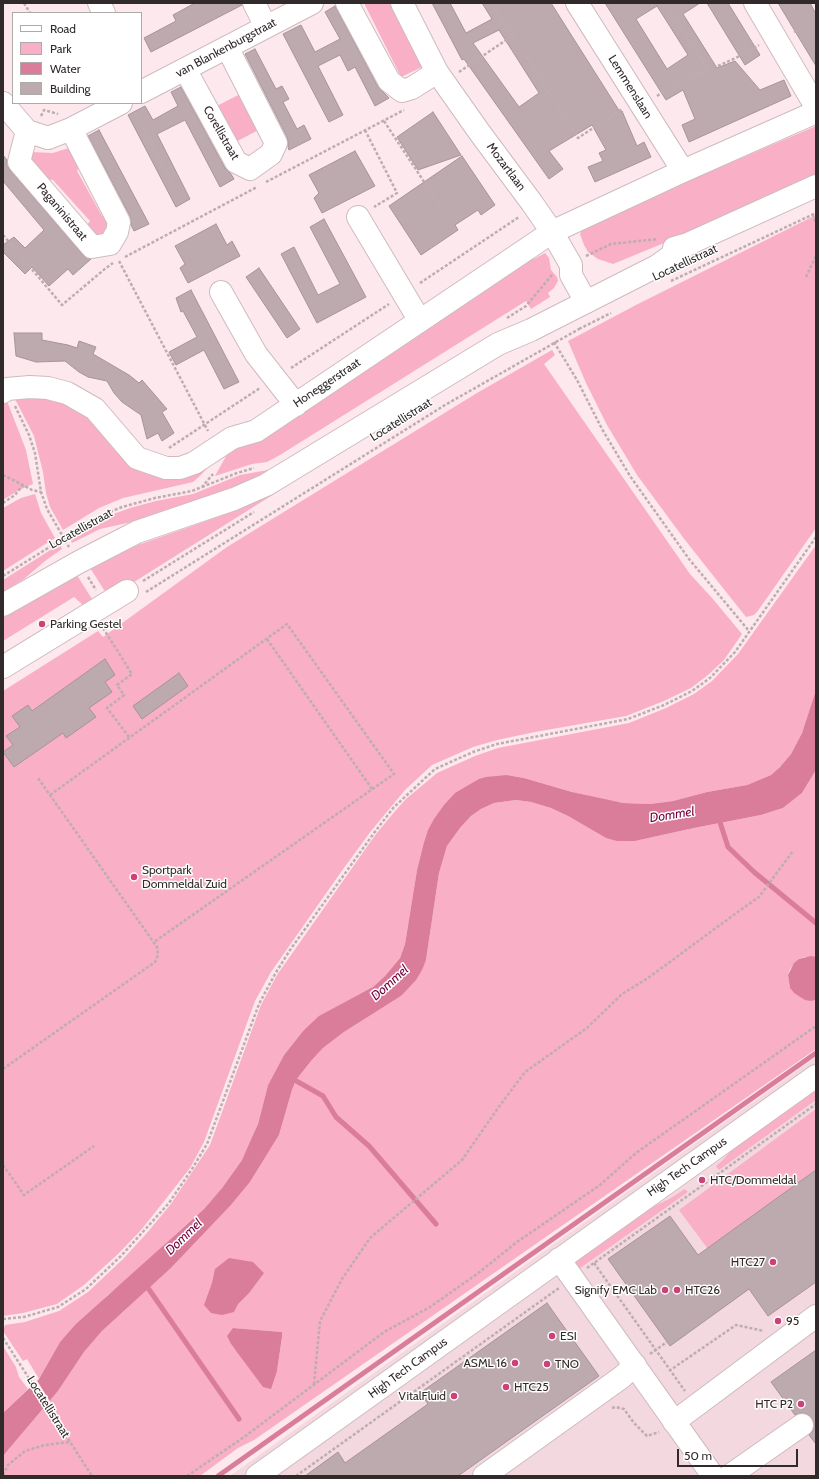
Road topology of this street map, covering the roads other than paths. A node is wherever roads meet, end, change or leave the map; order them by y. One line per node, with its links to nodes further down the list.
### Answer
1 (99, 3): 8 (street)
2 (254, 3): 9 (street)
3 (312, 3): 9 (street, van Blankenburgstraat)
4 (347, 3): 12 (street)
5 (402, 3): 12 (street, Mozartlaan)
6 (577, 3): 20 (street, Lemmenslaan)
7 (755, 3): 16 (street)
8 (104, 12)
9 (266, 27): 10 (street, van Blankenburgstraat)
10 (227, 48): 11 (street, van Blankenburgstraat); 11 (street, Corellistraat)
11 (185, 69): 13 (street, van Blankenburgstraat)
12 (441, 78): 23 (street, Mozartlaan)
13 (142, 92)
14 (3, 103): 19 (street)
15 (119, 104): 18 (street, van Blankenburgstraat)
16 (816, 107)
17 (816, 112): 20 (street)
18 (71, 129): 19 (street, van Blankenburgstraat); 19 (street, Paganinistraat)
19 (27, 131)
20 (683, 171): 23 (street)
21 (816, 186): 25 (street, Locatellistraat)
22 (358, 217): 26 (street)
23 (552, 232): 25 (street, Mozartlaan); 26 (street, Honeggerstraat)
24 (221, 292): 28 (street)
25 (589, 292): 30 (street, Locatellistraat)
26 (420, 321): 28 (street, Honeggerstraat)
27 (4, 388): 28 (street, Honeggerstraat)
28 (296, 405)
29 (136, 592): 31 (street)
30 (10, 601)
31 (3, 667)
32 (816, 1076): 33 (street, High Tech Campus)
33 (559, 1259): 35 (street); 38 (street, High Tech Campus)
34 (816, 1316): 36 (street)
35 (635, 1365): 36 (street); 39 (street)
36 (674, 1422): 40 (street)
37 (802, 1425): 41 (street)
38 (257, 1476)
39 (484, 1476)
40 (714, 1476)
41 (729, 1476)

